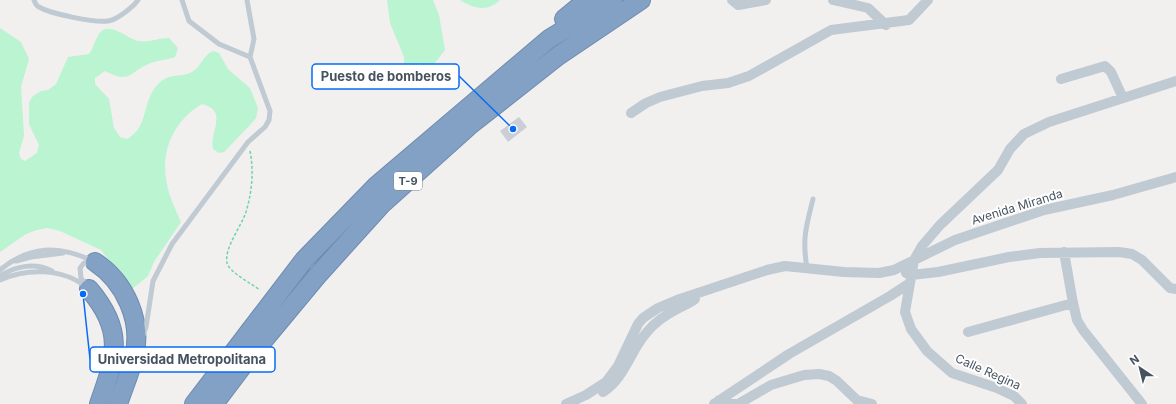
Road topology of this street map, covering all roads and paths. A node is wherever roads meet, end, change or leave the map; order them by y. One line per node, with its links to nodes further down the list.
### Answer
1 (34, 0): 2 (lane)
2 (138, 0)
3 (182, 0): 13 (lane)
4 (247, 0): 13 (lane)
5 (587, 0): 14 (highway)
6 (613, 0): 14 (highway, T-9)
7 (641, 0): 43 (highway, T-9)
8 (732, 0): 9 (street)
9 (766, 0)
10 (833, 0): 12 (street)
11 (928, 0): 12 (street)
12 (886, 24): 18 (street)
13 (250, 57): 19 (lane)
14 (504, 77): 42 (highway, T-9)
15 (1061, 79): 17 (street)
16 (1176, 81): 17 (street)
17 (1123, 98): 23 (street)
18 (631, 113)
19 (248, 142): 34 (path); 38 (lane)
20 (1176, 177): 23 (street, Avenida Miranda)
21 (813, 199): 25 (lane)
22 (1064, 252): 30 (street, Avenida Miranda); 33 (street, Avenida Miranda); 36 (street)
23 (914, 260): 27 (street, Avenida Miranda); 30 (street, Calle Regina)
24 (95, 262): 26 (lane); 32 (lane); 38 (highway)
25 (807, 268): 27 (street, Avenida Miranda); 35 (street, Avenida Miranda)
26 (0, 270)
27 (894, 270): 30 (street, Avenida Miranda)
28 (55, 272): 29 (lane); 31 (lane); 32 (lane)
29 (0, 276)
30 (911, 279): 39 (street); 47 (street, Calle Regina)
31 (0, 280)
32 (89, 289): 40 (highway)
33 (1176, 289)
34 (260, 290)
35 (702, 292): 44 (street, Avenida Miranda); 45 (street, Avenida Miranda)
36 (1073, 303): 37 (street); 48 (street)
37 (968, 332)
38 (134, 356): 41 (highway)
39 (716, 402): 46 (street)
40 (99, 404)
41 (118, 404)
42 (194, 404)
43 (214, 404)
44 (566, 404)
45 (581, 404)
46 (872, 404)
47 (1022, 404)
48 (1142, 404)

